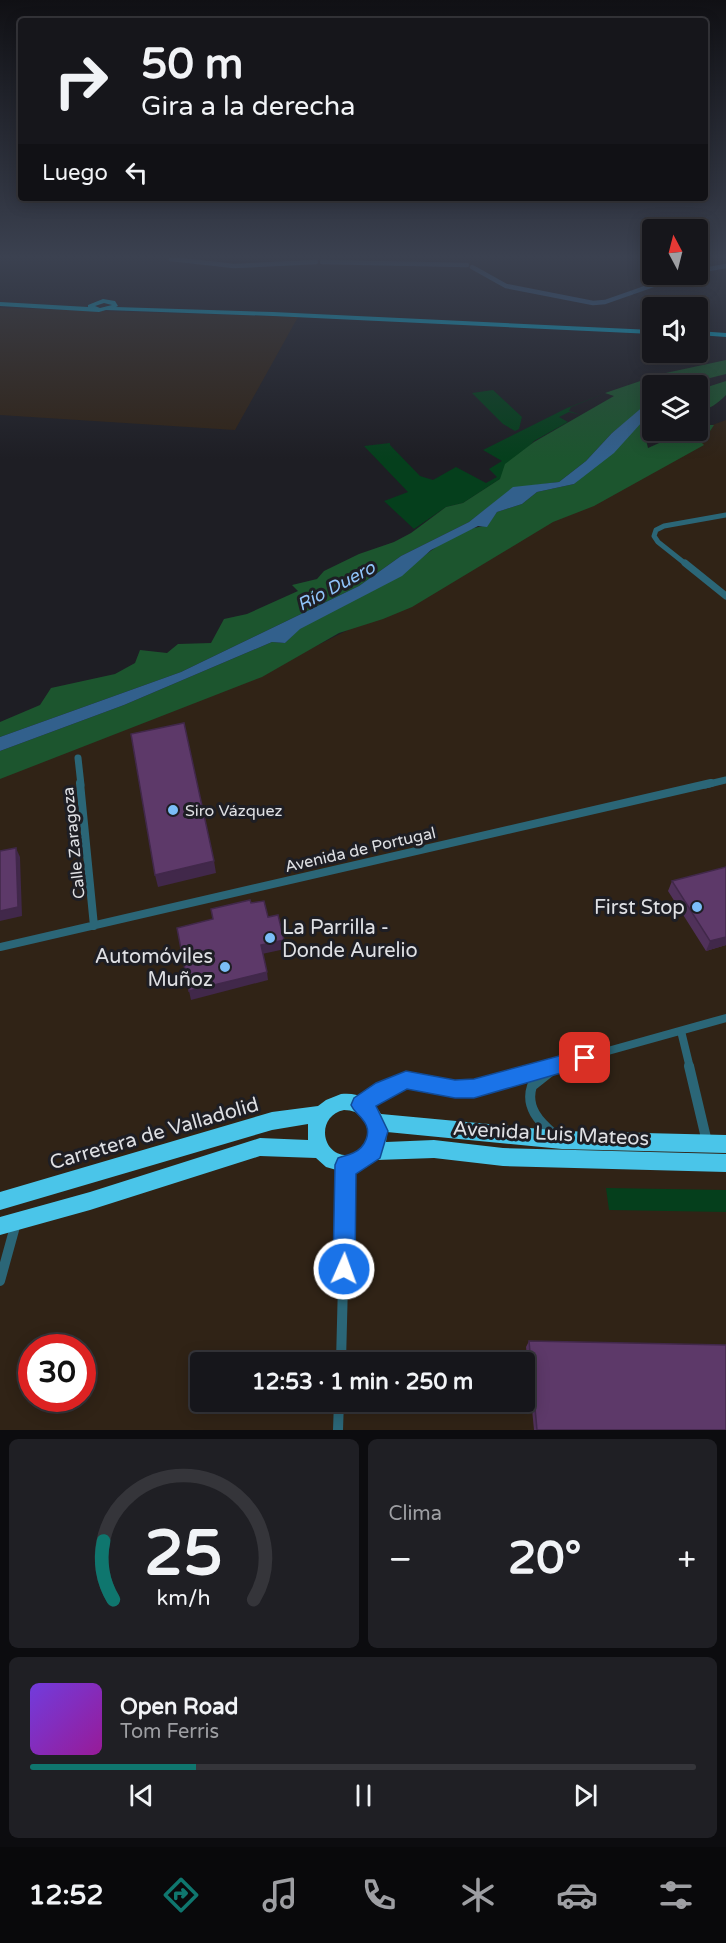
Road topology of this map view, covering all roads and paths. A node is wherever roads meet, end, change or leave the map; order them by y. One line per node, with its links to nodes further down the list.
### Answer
1 (515, 326): 2 (main road)
2 (642, 332)
3 (708, 334): 4 (main road)
4 (726, 334)
5 (726, 515): 7 (street)
6 (726, 588): 7 (street)
7 (718, 590): 8 (street)
8 (726, 596)
9 (78, 758): 11 (street, Calle Zaragoza)
10 (726, 780): 11 (street, Avenida de Portugal)
11 (94, 926): 12 (street, Avenida de Portugal)
12 (0, 947)
13 (726, 1018): 14 (street)
14 (681, 1031): 15 (street); 21 (street)
15 (565, 1064): 16 (street); 19 (street)
16 (360, 1105): 17 (highway); 18 (highway)
17 (322, 1114): 23 (highway); 28 (highway, Carretera de Valladolid)
18 (376, 1122): 19 (highway, Avenida Luis Mateos); 24 (highway)
19 (562, 1140): 20 (highway, Avenida Luis Mateos)
20 (587, 1140): 21 (highway, Avenida Luis Mateos); 25 (highway)
21 (708, 1144): 22 (highway, Avenida Luis Mateos); 26 (street)
22 (726, 1144)
23 (319, 1149): 27 (highway); 29 (highway)
24 (373, 1151): 25 (highway, Avenida Luis Mateos); 27 (highway)
25 (590, 1160): 26 (highway, Avenida Luis Mateos)
26 (719, 1162)
27 (346, 1165): 31 (street)
28 (0, 1202)
29 (8, 1224): 30 (street)
30 (0, 1281)
31 (340, 1352)
32 (339, 1412): 33 (street)
33 (338, 1430)

